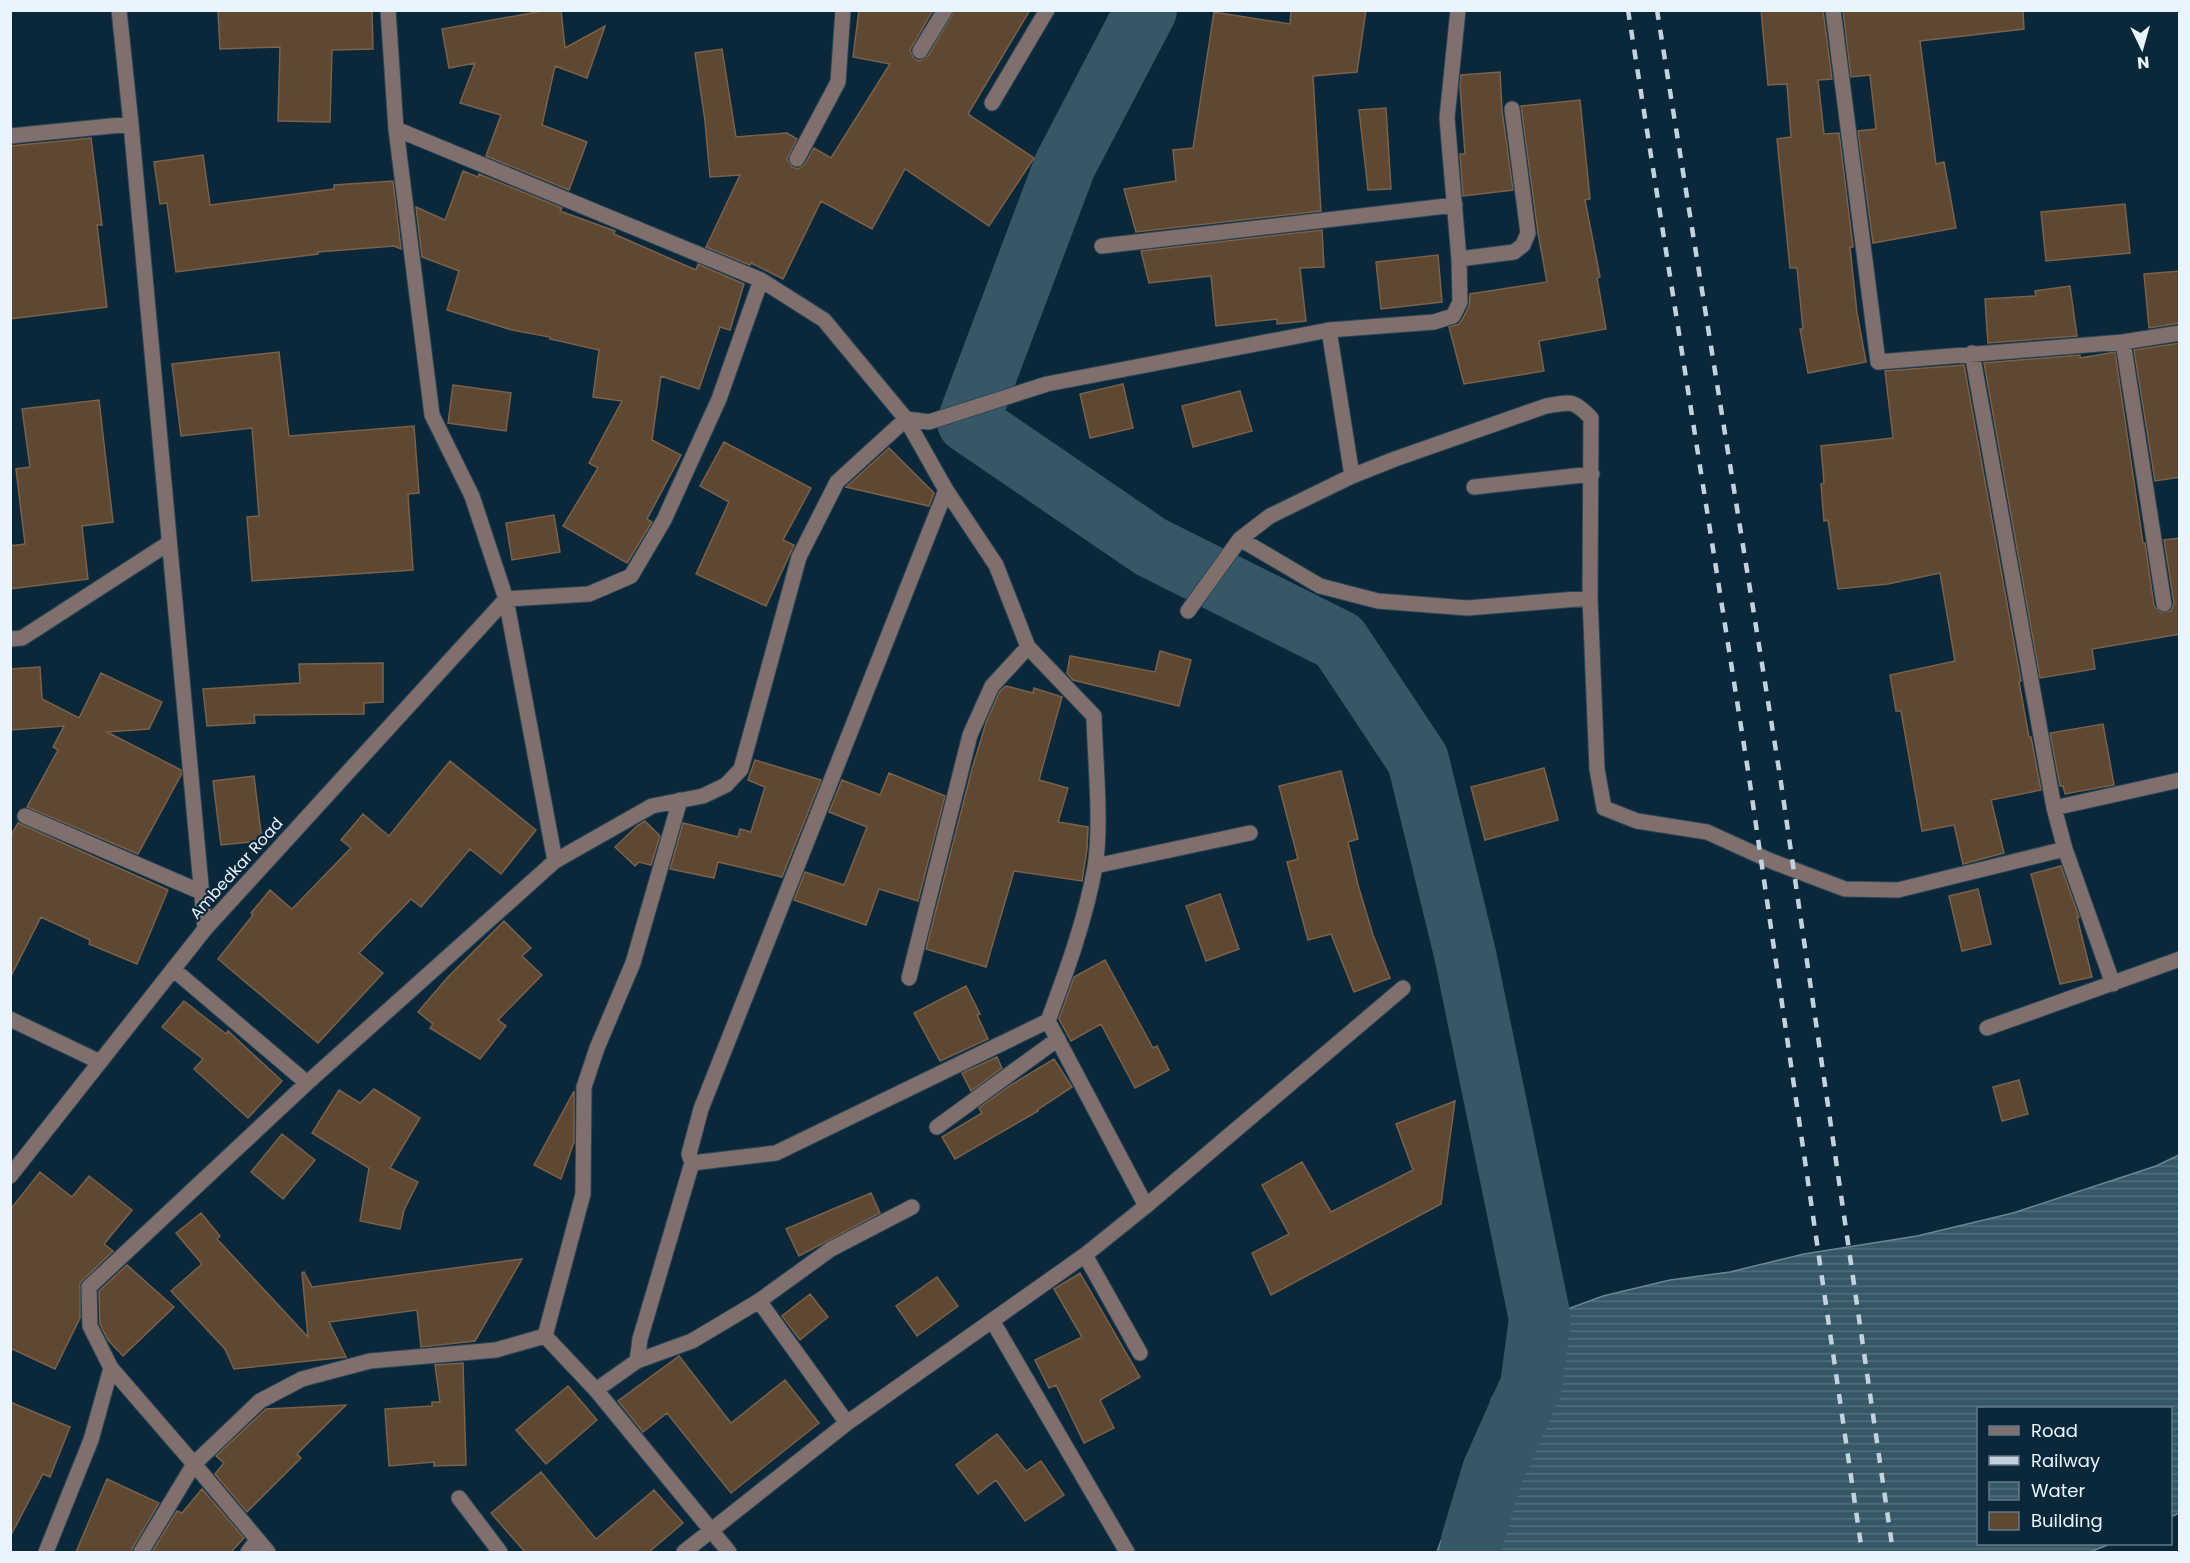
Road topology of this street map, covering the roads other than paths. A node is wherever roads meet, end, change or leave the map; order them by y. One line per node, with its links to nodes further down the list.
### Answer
1 (119, 10): 11 (street)
2 (388, 10): 12 (street)
3 (843, 10): 14 (street)
4 (945, 10): 8 (street)
5 (1047, 10): 9 (street)
6 (1458, 10): 15 (street)
7 (1833, 10): 22 (street)
8 (920, 51)
9 (992, 103)
10 (1512, 109): 17 (street)
11 (132, 124): 13 (street); 29 (street)
12 (396, 129): 18 (street); 31 (street)
13 (10, 136)
14 (797, 159)
15 (1455, 205): 16 (street); 17 (street)
16 (1102, 246)
17 (1459, 259): 19 (street)
18 (761, 280): 23 (street); 31 (street)
19 (1329, 330): 23 (street); 25 (street)
20 (2180, 333): 21 (street)
21 (2123, 342): 22 (street); 32 (street)
22 (1972, 353): 38 (street)
23 (906, 419): 27 (street); 37 (street)
24 (1592, 474): 25 (street); 26 (street); 30 (street)
25 (1352, 476): 28 (street)
26 (1474, 487)
27 (946, 490): 35 (street); 58 (street)
28 (1240, 539): 30 (street); 33 (street)
29 (169, 543): 34 (street); 44 (street)
30 (1590, 598): 41 (street)
31 (506, 599): 42 (street); 45 (street, Ambedkar Road)
32 (2164, 604)
33 (1188, 612)
34 (10, 639)
35 (1028, 647): 43 (street); 48 (street)
36 (2180, 780): 38 (street)
37 (680, 800): 42 (street); 65 (street)
38 (2054, 808): 41 (street)
39 (25, 816): 44 (street)
40 (1250, 832): 43 (street)
41 (2065, 849): 49 (street)
42 (555, 861): 56 (street)
43 (1095, 866): 52 (street)
44 (201, 892): 45 (street)
45 (205, 929): 47 (street, Ambedkar Road)
46 (2180, 959): 49 (street)
47 (173, 969): 55 (street, Ambedkar Road); 56 (street)
48 (909, 978)
49 (2113, 984): 53 (street)
50 (1403, 988): 60 (street)
51 (10, 1019): 55 (street)
52 (1048, 1021): 54 (street); 58 (street)
53 (1987, 1028)
54 (1058, 1040): 57 (street); 60 (street)
55 (100, 1062): 59 (street, Ambedkar Road)
56 (307, 1083): 68 (street)
57 (937, 1127)
58 (692, 1163): 67 (street)
59 (10, 1176)
60 (1146, 1206): 62 (street)
61 (912, 1207): 63 (street)
62 (1085, 1255): 64 (street); 66 (street)
63 (759, 1301): 67 (street); 70 (street)
64 (993, 1322): 70 (street); 81 (street)
65 (545, 1336): 69 (street); 71 (street)
66 (1140, 1353)
67 (637, 1361): 69 (street)
68 (111, 1368): 71 (street); 75 (street)
69 (596, 1390): 73 (street)
70 (847, 1423): 73 (street)
71 (195, 1464): 74 (street); 76 (street)
72 (459, 1498): 78 (street)
73 (711, 1531): 79 (street); 80 (street)
74 (252, 1546): 77 (street)
75 (46, 1552)
76 (141, 1552)
77 (268, 1552)
78 (500, 1552)
79 (684, 1552)
80 (729, 1552)
81 (1127, 1552)

